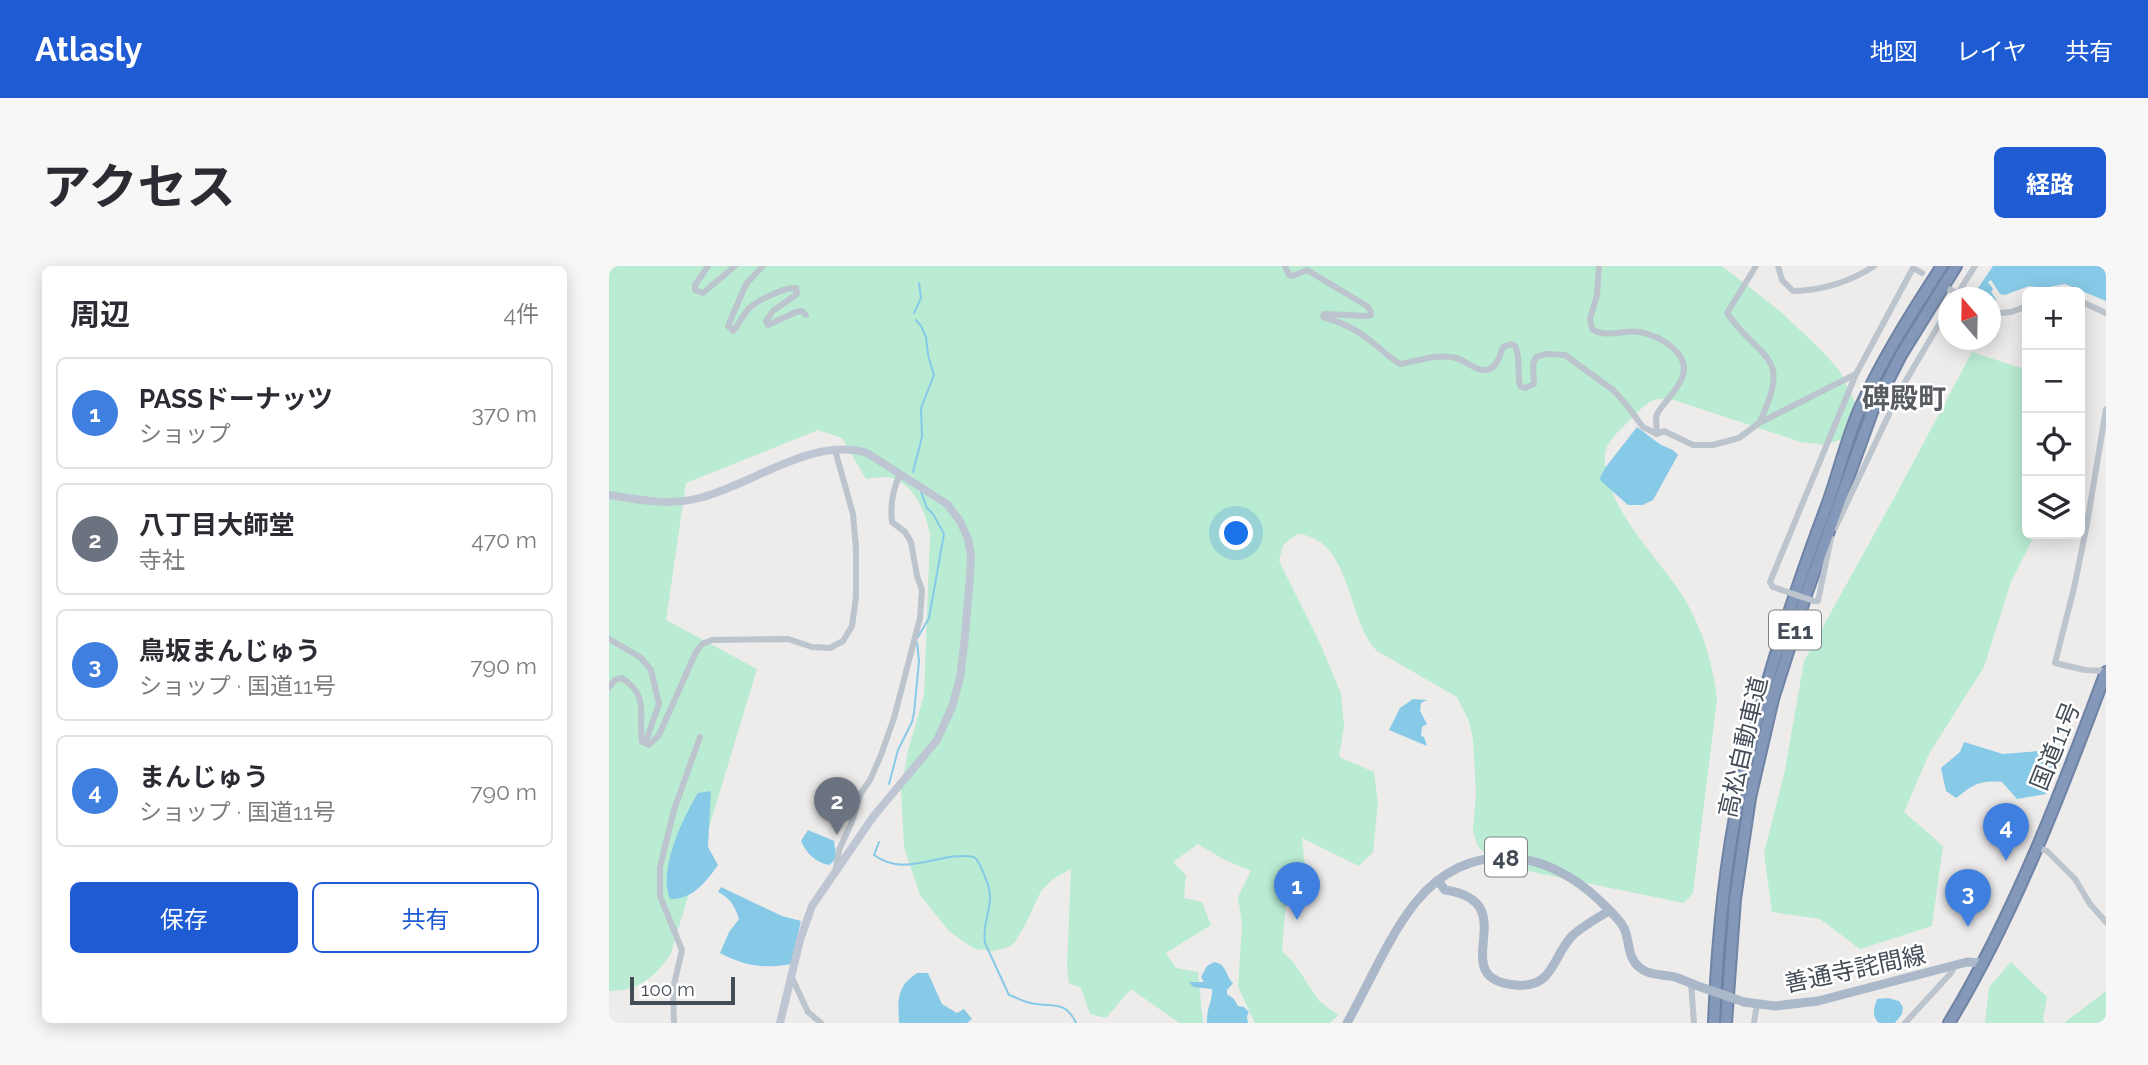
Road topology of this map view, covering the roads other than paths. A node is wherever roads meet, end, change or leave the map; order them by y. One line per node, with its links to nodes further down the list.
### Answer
1 (708, 266): 2 (street)
2 (735, 266)
3 (763, 266): 19 (street)
4 (1285, 266): 24 (street)
5 (1599, 266): 24 (street)
6 (1756, 266): 23 (street)
7 (1778, 266): 8 (street)
8 (1874, 266)
9 (1942, 266): 50 (highway, 高松自動車道 / E11)
10 (1956, 266): 51 (highway, 高松自動車道 / E11)
11 (1975, 266): 14 (street)
12 (1914, 267): 13 (street); 21 (street)
13 (1922, 272)
14 (1962, 287)
15 (2085, 303): 18 (street)
16 (2022, 308): 17 (street)
17 (2001, 313)
18 (2106, 313)
19 (806, 315)
20 (1938, 326): 21 (street, bridge)
21 (1856, 374): 23 (street)
22 (2106, 410): 29 (street)
23 (1759, 423): 24 (street)
24 (1657, 434)
25 (835, 450): 26 (street); 27 (street); 32 (street)
26 (900, 474): 34 (street); 34 (street)
27 (609, 495)
28 (609, 639): 32 (street)
29 (2106, 672): 33 (highway, 国道11号)
30 (609, 687): 32 (street)
31 (700, 737): 45 (street)
32 (645, 743)
33 (2036, 847): 36 (street); 40 (highway, 国道11号)
34 (836, 869): 42 (street)
35 (1439, 881): 37 (main road, 善通寺詫間線 / 48); 37 (main road, 48); 48 (main road, 善通寺詫間線 / 48)
36 (2096, 909): 38 (street); 39 (street)
37 (1609, 911): 43 (main road, 善通寺詫間線 / 48)
38 (2106, 913)
39 (2106, 922)
40 (1982, 963): 41 (main road, 善通寺詫間線 / 48); 54 (highway, 国道11号)
41 (1954, 967): 44 (main road, 善通寺詫間線 / 48); 53 (street)
42 (791, 976): 46 (street); 47 (street)
43 (1693, 984): 44 (main road, 善通寺詫間線 / 48, bridge); 49 (street)
44 (1757, 1004): 52 (street)
45 (674, 1023)
46 (780, 1023)
47 (821, 1023)
48 (1346, 1023)
49 (1694, 1023)
50 (1714, 1023)
51 (1726, 1023)
52 (1754, 1023)
53 (1905, 1023)
54 (1949, 1023)

